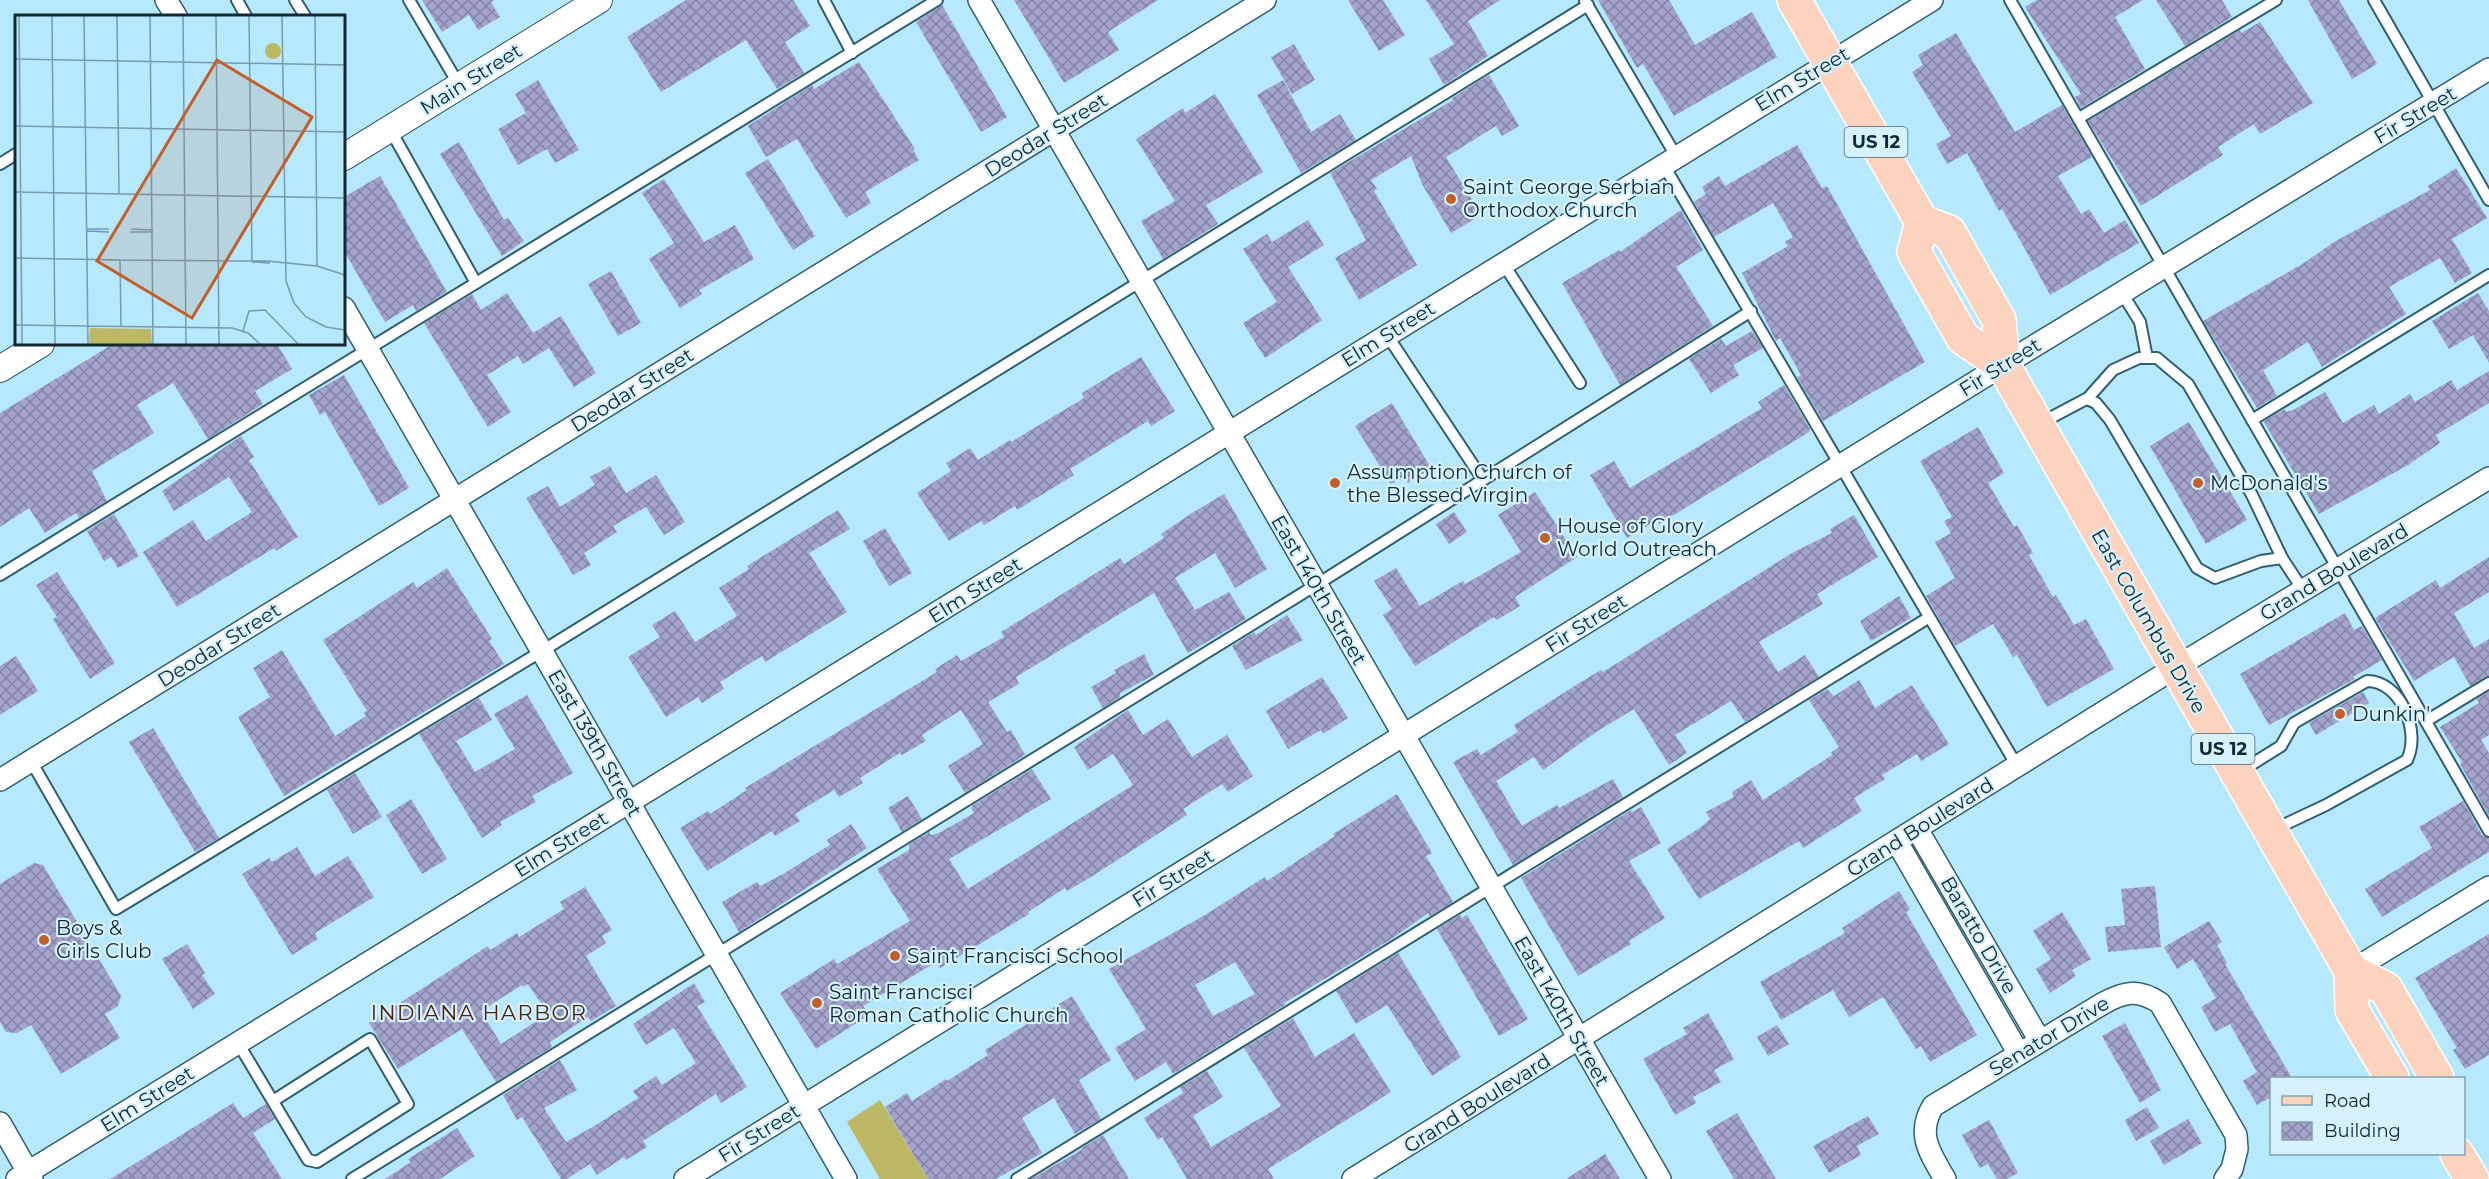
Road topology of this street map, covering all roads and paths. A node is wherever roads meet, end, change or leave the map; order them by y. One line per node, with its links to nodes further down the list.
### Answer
1 (166, 0): 16 (street)
2 (237, 0): 17 (lane)
3 (295, 0): 18 (lane)
4 (409, 0): 22 (lane)
5 (599, 0): 22 (street, Main Street)
6 (824, 0): 19 (lane)
7 (937, 0): 19 (lane)
8 (979, 0): 26 (street, East 140th Street)
9 (1265, 0): 26 (street, Deodar Street)
10 (1794, 0): 20 (main road, East Columbus Drive / US 12)
11 (1932, 0): 20 (street, Elm Street)
12 (2010, 0): 24 (lane)
13 (2276, 0): 24 (lane)
14 (2374, 0): 23 (lane)
15 (1586, 3): 29 (lane); 35 (lane)
16 (175, 15)
17 (245, 15)
18 (304, 15)
19 (852, 53): 36 (lane)
20 (1830, 62): 29 (street, Elm Street); 44 (main road, East Columbus Drive / US 12)
21 (2489, 69): 23 (street, Fir Street)
22 (460, 86): 25 (street, Main Street)
23 (2433, 103): 31 (lane); 33 (street, Fir Street)
24 (2079, 118): 33 (lane)
25 (390, 129): 28 (street, Main Street); 36 (lane)
26 (1054, 130): 35 (street, East 140th Street); 54 (street, Deodar Street)
27 (15, 154): 30 (lane)
28 (345, 156)
29 (1669, 160): 32 (street, Elm Street); 39 (lane)
30 (0, 164)
31 (2489, 200)
32 (1503, 263): 40 (street, Elm Street); 46 (lane)
33 (2164, 267): 37 (street, Fir Street); 48 (lane)
34 (2489, 275): 48 (lane)
35 (1141, 281): 50 (street, East 140th Street); 61 (lane)
36 (476, 283): 42 (lane)
37 (2122, 293): 43 (lane); 44 (street, Fir Street)
38 (345, 310): 42 (street, East 139th Street)
39 (1751, 311): 51 (lane); 53 (lane)
40 (1387, 335): 50 (street, Elm Street); 53 (lane)
41 (39, 345): 45 (street)
42 (368, 349): 54 (street, East 139th Street); 57 (lane)
43 (2147, 358): 47 (lane); 55 (lane)
44 (2002, 365): 49 (main road, East Columbus Drive / US 12); 51 (street, Fir Street)
45 (0, 369)
46 (1580, 383)
47 (2087, 399): 49 (lane); 55 (lane)
48 (2252, 420): 56 (lane)
49 (2037, 425): 62 (main road, East Columbus Drive / US 12)
50 (1229, 434): 58 (street, East 140th Street); 70 (street, Elm Street)
51 (1840, 466): 60 (lane); 65 (street, Fir Street)
52 (2489, 478): 56 (street, Grand Boulevard)
53 (1483, 480): 58 (lane)
54 (455, 499): 61 (street, East 139th Street); 66 (street, Deodar Street)
55 (2282, 558): 59 (lane)
56 (2338, 569): 59 (street, Grand Boulevard); 64 (lane)
57 (0, 575)
58 (1316, 585): 65 (street, East 140th Street); 77 (lane)
59 (2303, 590): 62 (street, Grand Boulevard)
60 (1928, 618): 67 (lane); 76 (lane)
61 (542, 651): 66 (lane); 70 (street, East 139th Street)
62 (2176, 667): 67 (street, Grand Boulevard); 68 (main road, East Columbus Drive / US 12)
63 (2489, 683): 64 (lane)
64 (2426, 721): 73 (lane)
65 (1404, 736): 76 (street, East 140th Street); 86 (street, Fir Street)
66 (31, 761): 69 (street, Deodar Street)
67 (2017, 766): 71 (street, Grand Boulevard)
68 (2237, 773): 72 (main road, East Columbus Drive / US 12); 72 (lane)
69 (0, 780)
70 (628, 802): 77 (street, East 139th Street); 81 (street, Elm Street)
71 (1917, 829): 74 (street, Grand Boulevard); 80 (street, Baratto Drive)
72 (2270, 831): 78 (main road, East Columbus Drive / US 12)
73 (2489, 831)
74 (1897, 842): 79 (street, Grand Boulevard); 82 (street, Baratto Drive)
75 (2489, 887): 78 (street)
76 (1491, 888): 79 (street, East 140th Street); 93 (lane)
77 (716, 954): 86 (street, East 139th Street); 90 (lane)
78 (2351, 970): 83 (main road, East Columbus Drive / US 12); 84 (main road)
79 (1579, 1040): 94 (street, Grand Boulevard); 95 (street, East 140th Street)
80 (2040, 1041): 82 (street, Senator Drive); 97 (street, Senator Drive)
81 (238, 1043): 85 (lane); 89 (street, Elm Street)
82 (2019, 1054): 96 (street, Senator Drive)
83 (2391, 1077)
84 (2436, 1077)
85 (273, 1101): 85 (lane)
86 (804, 1106): 91 (street, Fir Street); 92 (street, East 139th Street)
87 (0, 1124): 89 (street)
88 (2458, 1155): 98 (main road)
89 (26, 1177)
90 (352, 1179)
91 (685, 1179)
92 (846, 1179)
93 (1017, 1179)
94 (1353, 1179)
95 (1659, 1179)
96 (1945, 1179)
97 (2225, 1179)
98 (2472, 1179)

